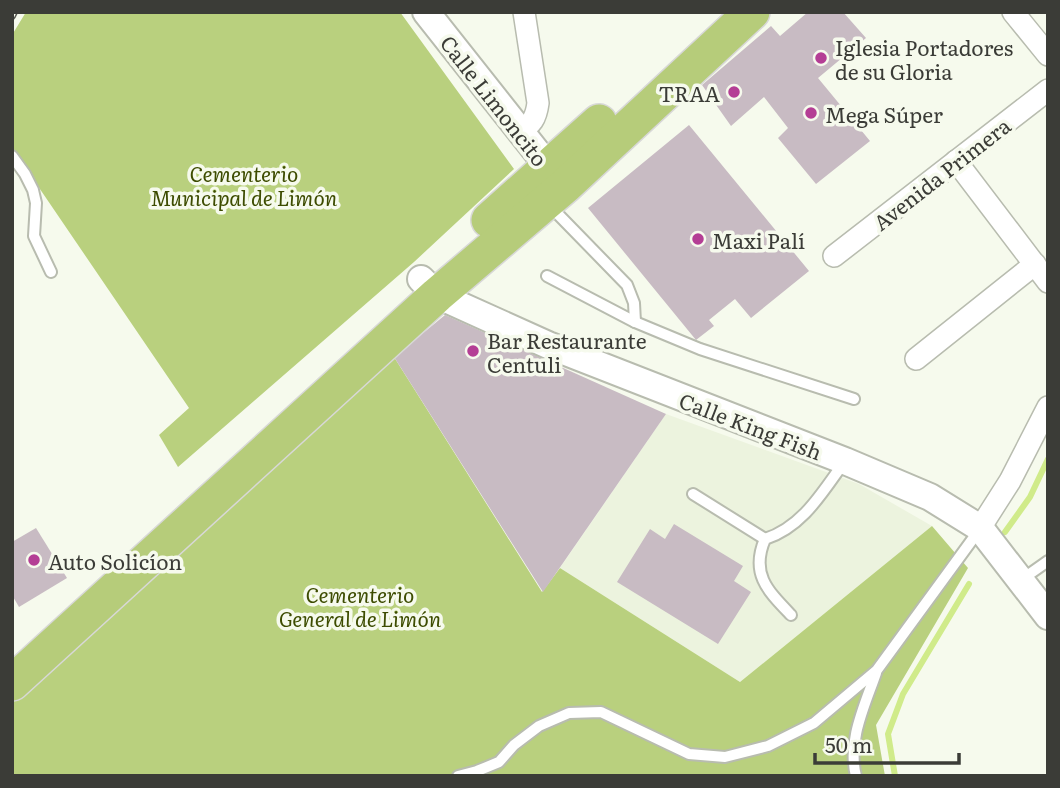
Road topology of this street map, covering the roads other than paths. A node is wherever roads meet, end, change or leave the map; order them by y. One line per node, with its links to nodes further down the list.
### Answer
1 (426, 12): 8 (street, Calle Limoncito)
2 (524, 12): 8 (street)
3 (717, 12): 11 (highway)
4 (752, 12): 11 (highway)
5 (1013, 12): 6 (street)
6 (1048, 55)
7 (1048, 90): 10 (street, Avenida Primera)
8 (519, 132): 11 (street, Calle Limoncito)
9 (12, 156): 14 (lane)
10 (956, 161): 12 (street, Avenida Primera); 13 (street)
11 (553, 186): 17 (highway); 18 (lane)
12 (834, 256)
13 (1035, 264): 16 (street); 19 (street)
14 (51, 272)
15 (547, 276): 18 (lane)
16 (1048, 282)
17 (429, 287): 22 (street, Calle King Fish); 30 (highway); 32 (highway)
18 (635, 321): 20 (lane)
19 (916, 359)
20 (854, 398)
21 (1048, 407): 24 (street)
22 (845, 461): 24 (street, Calle King Fish); 25 (lane)
23 (693, 494): 25 (lane)
24 (980, 528): 27 (street, Calle King Fish); 31 (lane)
25 (765, 539): 28 (lane)
26 (1048, 561): 27 (lane)
27 (1021, 580): 29 (street, Calle King Fish)
28 (791, 615)
29 (1048, 617)
30 (12, 654)
31 (877, 670): 33 (lane); 34 (lane)
32 (12, 683)
33 (458, 776)
34 (856, 776)

